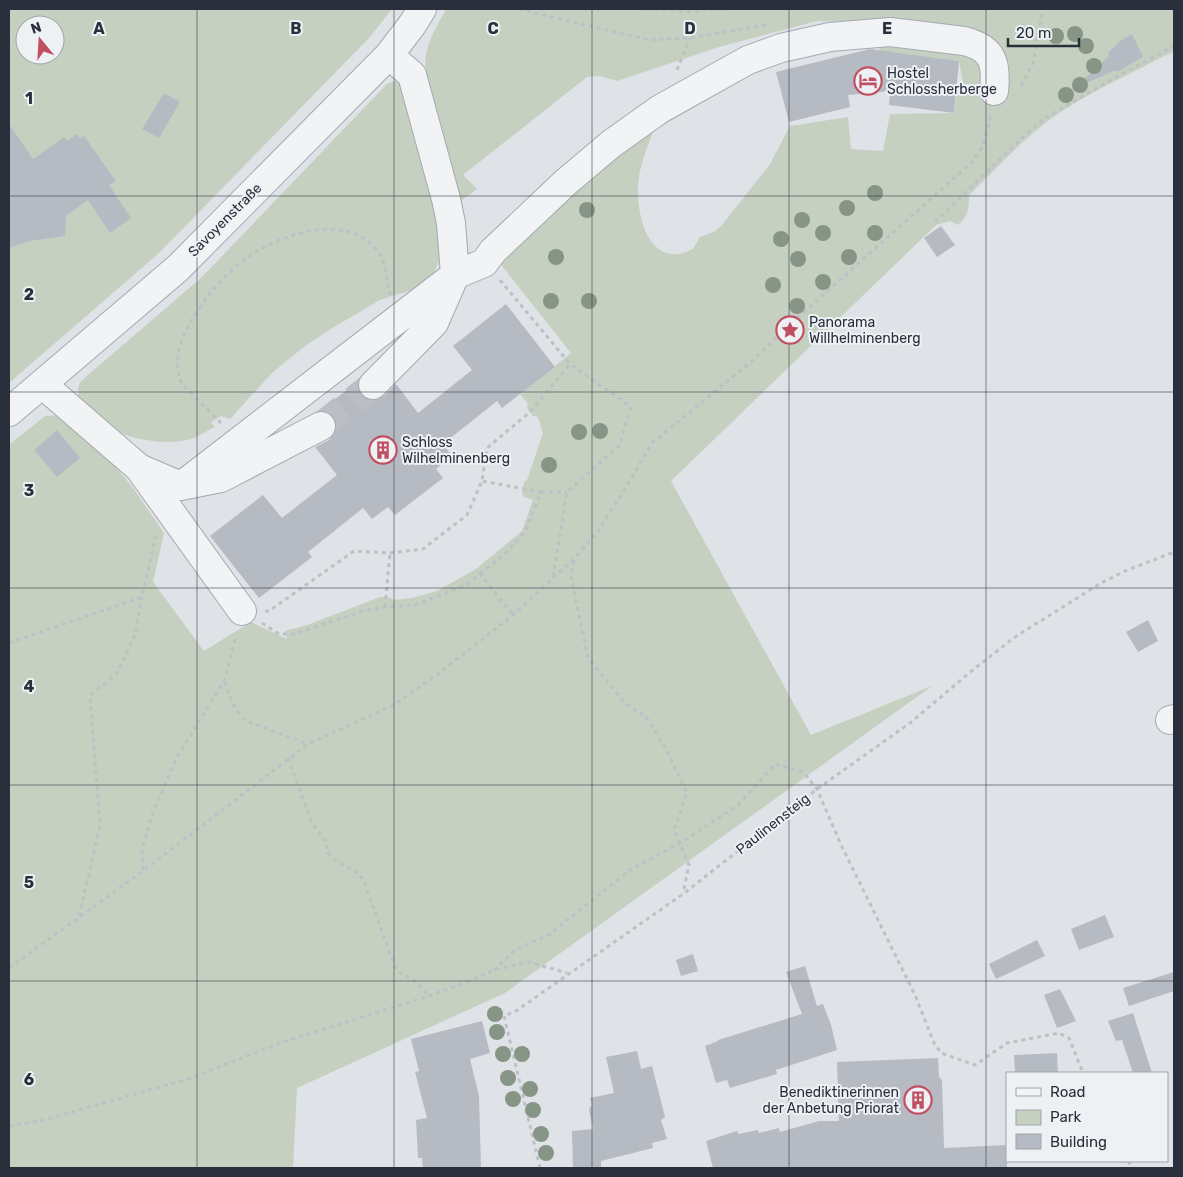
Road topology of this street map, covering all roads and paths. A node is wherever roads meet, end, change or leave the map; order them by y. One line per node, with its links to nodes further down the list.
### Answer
1 (422, 9): 8 (street, Savoyenstraße)
2 (519, 9): 6 (path)
3 (639, 9): 4 (path)
4 (726, 9)
5 (1043, 9): 9 (path)
6 (775, 23)
7 (1174, 46): 12 (path)
8 (389, 56): 14 (street); 17 (street, Savoyenstraße)
9 (1021, 86)
10 (996, 102): 11 (path); 11 (path); 13 (street)
11 (991, 120): 28 (path)
12 (935, 222)
13 (484, 263): 14 (street); 16 (path)
14 (455, 275): 15 (street); 18 (street)
15 (396, 320): 21 (street); 21 (path)
16 (570, 364): 22 (path); 24 (path)
17 (42, 384): 19 (street, Savoyenstraße); 25 (street)
18 (373, 385)
19 (9, 412)
20 (321, 426): 25 (street)
21 (239, 441): 25 (street)
22 (482, 481): 23 (path); 27 (path)
23 (541, 492): 24 (path); 29 (path)
24 (567, 492): 30 (path)
25 (172, 494): 31 (path); 33 (street)
26 (1174, 552): 39 (path, Paulinensteig)
27 (390, 553): 32 (path); 33 (path)
28 (574, 559): 30 (path); 40 (path)
29 (480, 574): 32 (path); 34 (path)
30 (552, 579): 34 (path)
31 (142, 597): 35 (path); 43 (path)
32 (385, 607): 33 (path)
33 (242, 611): 36 (path)
34 (513, 615): 37 (path)
35 (9, 643)
36 (224, 681): 37 (path); 41 (path)
37 (308, 744): 38 (path)
38 (288, 758): 41 (path); 47 (path)
39 (817, 789): 40 (path); 42 (path, Paulinensteig); 48 (path)
40 (680, 843): 42 (path); 45 (path)
41 (143, 871): 43 (path)
42 (683, 894): 46 (path, Paulinensteig)
43 (79, 916): 44 (path)
44 (9, 968)
45 (494, 970): 46 (path); 47 (path)
46 (567, 973): 50 (path, Paulinensteig)
47 (429, 996): 49 (path)
48 (1083, 1072)
49 (9, 1126)
50 (540, 1168)

